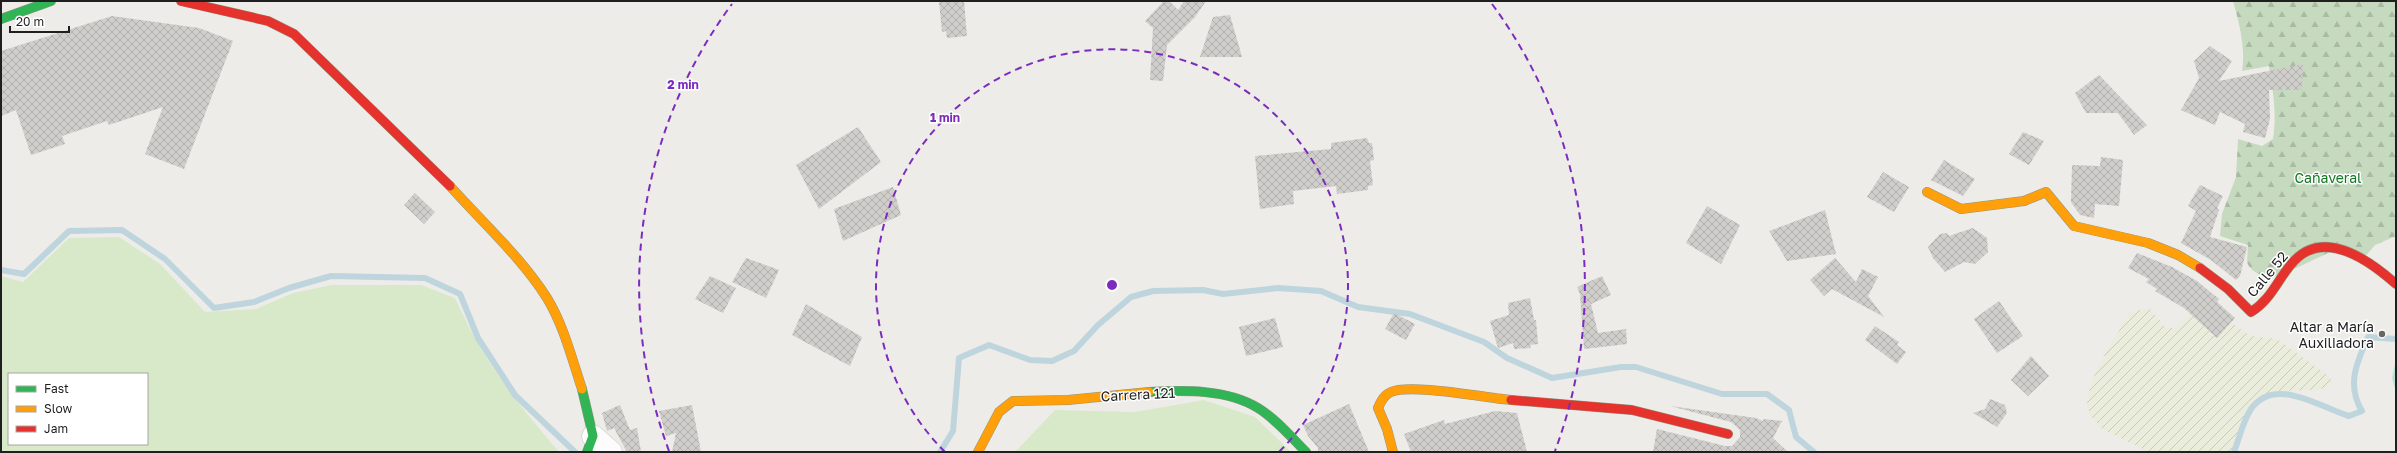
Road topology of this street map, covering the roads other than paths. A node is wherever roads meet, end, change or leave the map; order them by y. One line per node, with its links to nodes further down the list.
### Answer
1 (51, 1): 3 (street)
2 (181, 1): 7 (street)
3 (1, 19)
4 (1927, 192): 5 (street, Calle 52)
5 (2396, 284)
6 (1728, 434): 10 (street)
7 (595, 447)
8 (978, 452): 9 (street, Carrera 121)
9 (1306, 452)
10 (1394, 452)

